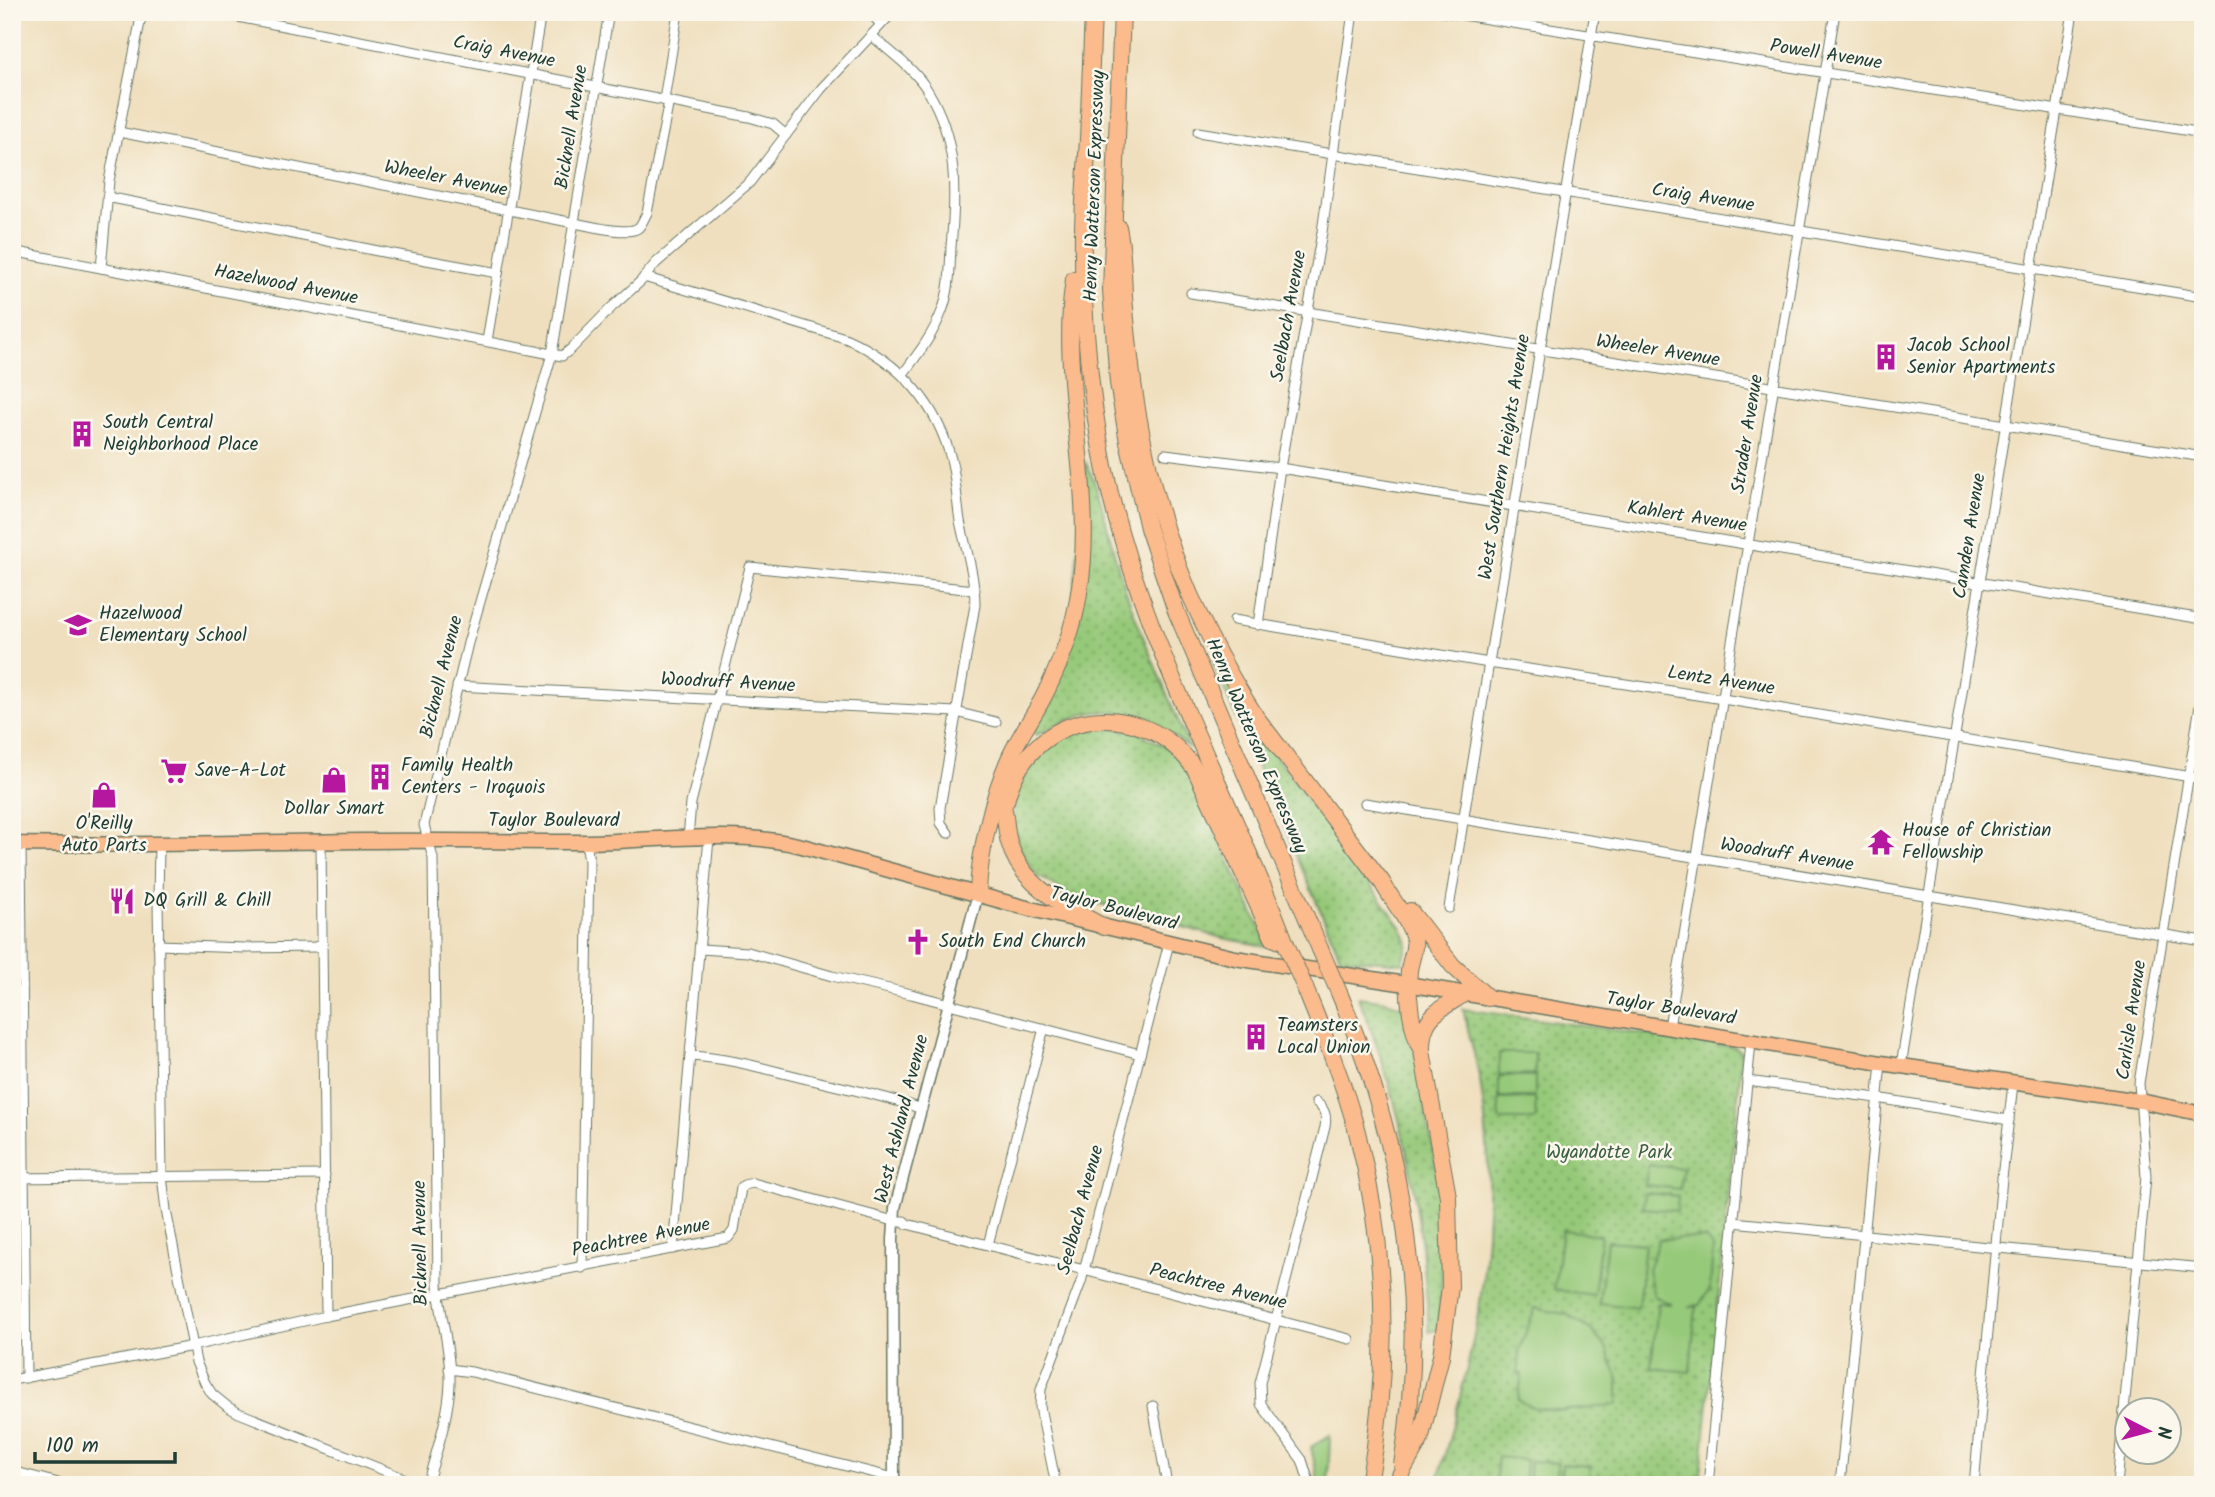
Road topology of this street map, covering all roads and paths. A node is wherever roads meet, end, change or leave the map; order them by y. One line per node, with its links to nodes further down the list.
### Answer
1 (142, 12): 23 (street)
2 (212, 12): 19 (street, Craig Avenue)
3 (541, 12): 19 (street)
4 (609, 12): 20 (street, Bicknell Avenue)
5 (678, 12): 21 (street)
6 (870, 12): 15 (street)
7 (893, 12): 15 (street)
8 (1093, 12): 34 (highway, Henry Watterson Expressway)
9 (1122, 12): 30 (highway, Henry Watterson Expressway)
10 (1353, 12): 27 (street, Seelbach Avenue)
11 (1444, 12): 17 (street, Powell Avenue)
12 (1595, 12): 17 (street, West Southern Heights Avenue)
13 (1835, 12): 18 (street, Strader Avenue)
14 (2073, 12): 22 (street, Camden Avenue)
15 (881, 24): 16 (street)
16 (871, 35): 26 (street); 46 (street)
17 (1591, 37): 18 (street, Powell Avenue); 28 (street, West Southern Heights Avenue)
18 (1825, 72): 22 (street, Powell Avenue); 33 (street, Strader Avenue)
19 (531, 76): 20 (street, Craig Avenue); 31 (street)
20 (597, 89): 21 (street, Craig Avenue); 32 (street, Bicknell Avenue)
21 (666, 101): 26 (street, Craig Avenue); 32 (street, Wheeler Avenue)
22 (2058, 110): 25 (street, Powell Avenue); 37 (street, Camden Avenue)
23 (119, 132): 29 (street); 31 (street, Wheeler Avenue)
24 (1198, 132): 27 (street, Craig Avenue)
25 (2203, 133)
26 (786, 135): 39 (street)
27 (1334, 155): 28 (street, Craig Avenue); 42 (street, Seelbach Avenue)
28 (1566, 193): 33 (street, Craig Avenue); 44 (street, West Southern Heights Avenue)
29 (107, 197): 36 (street); 38 (street)
30 (1114, 208): 81 (highway); 137 (highway, Henry Watterson Expressway, bridge)
31 (509, 210): 32 (street, Wheeler Avenue); 38 (street)
32 (574, 223): 45 (street, Bicknell Avenue)
33 (1799, 231): 37 (street, Craig Avenue); 47 (street, Strader Avenue)
34 (1083, 232): 82 (highway); 90 (highway, Henry Watterson Expressway)
35 (12, 251): 36 (street, Hazelwood Avenue)
36 (101, 268): 43 (street, Hazelwood Avenue)
37 (2031, 269): 41 (street, Craig Avenue); 48 (street, Camden Avenue)
38 (498, 273): 43 (street)
39 (644, 277): 45 (street); 46 (street)
40 (1191, 293): 42 (street, Wheeler Avenue)
41 (2203, 297)
42 (1308, 312): 44 (street, Wheeler Avenue); 51 (street, Seelbach Avenue)
43 (487, 341): 45 (street, Hazelwood Avenue)
44 (1540, 350): 47 (street, Wheeler Avenue); 52 (street, West Southern Heights Avenue)
45 (552, 354): 60 (street, Bicknell Avenue)
46 (903, 374): 55 (street)
47 (1773, 387): 48 (street, Wheeler Avenue); 53 (street, Strader Avenue)
48 (2006, 425): 50 (street, Wheeler Avenue); 54 (street, Camden Avenue)
49 (1165, 454): 51 (street, Kahlert Avenue)
50 (2203, 457)
51 (1280, 468): 52 (street, Kahlert Avenue); 58 (street, Seelbach Avenue)
52 (1515, 506): 53 (street, Kahlert Avenue); 59 (street, West Southern Heights Avenue)
53 (1748, 545): 54 (street, Kahlert Avenue); 62 (street, Strader Avenue)
54 (1981, 582): 56 (street, Kahlert Avenue); 66 (street, Camden Avenue)
55 (975, 590): 63 (street); 64 (street)
56 (2203, 619)
57 (1234, 620): 58 (street, Lentz Avenue)
58 (1258, 625): 59 (street, Lentz Avenue)
59 (1489, 663): 62 (street, Lentz Avenue); 71 (street, West Southern Heights Avenue)
60 (457, 686): 63 (street, Woodruff Avenue); 75 (street, Bicknell Avenue)
61 (2203, 687): 67 (street, Carlisle Avenue)
62 (1723, 699): 66 (street, Lentz Avenue); 80 (street, Strader Avenue)
63 (716, 700): 64 (street, Woodruff Avenue); 74 (street)
64 (956, 712): 65 (street, Woodruff Avenue); 72 (street)
65 (996, 722)
66 (1955, 739): 67 (street, Lentz Avenue); 83 (street, Camden Avenue)
67 (2188, 777): 68 (street, Lentz Avenue); 86 (street, Carlisle Avenue)
68 (2203, 779)
69 (1365, 803): 71 (street, Woodruff Avenue)
70 (1004, 810): 82 (highway); 85 (highway); 90 (highway)
71 (1463, 820): 80 (street, Woodruff Avenue); 84 (street, West Southern Heights Avenue)
72 (948, 832)
73 (709, 838): 74 (main road, Taylor Boulevard); 82 (main road, Taylor Boulevard); 92 (street)
74 (688, 839): 77 (main road, Taylor Boulevard)
75 (428, 841): 76 (main road, Taylor Boulevard); 77 (main road, Taylor Boulevard); 127 (street, Bicknell Avenue)
76 (321, 842): 79 (main road, Taylor Boulevard); 89 (street)
77 (586, 842): 124 (street)
78 (16, 844): 79 (main road, Taylor Boulevard); 116 (street)
79 (159, 845): 91 (street)
80 (1696, 858): 83 (street, Woodruff Avenue); 97 (street, Strader Avenue)
81 (1382, 882): 93 (highway); 95 (highway)
82 (978, 893): 85 (main road, Taylor Boulevard); 96 (street, West Ashland Avenue)
83 (1929, 896): 86 (street, Woodruff Avenue); 104 (street, Camden Avenue)
84 (1449, 908)
85 (1104, 927): 88 (main road, Taylor Boulevard)
86 (2162, 934): 87 (street, Woodruff Avenue); 108 (street, Carlisle Avenue)
87 (2203, 941)
88 (1169, 943): 93 (main road, Taylor Boulevard); 101 (street, Seelbach Avenue)
89 (323, 944): 91 (street); 113 (street)
90 (1286, 944): 145 (highway, Henry Watterson Expressway, bridge)
91 (158, 945): 114 (street)
92 (700, 949): 96 (street); 102 (street)
93 (1408, 984): 94 (main road, Taylor Boulevard); 100 (highway)
94 (1464, 993): 95 (main road, Taylor Boulevard); 100 (highway)
95 (1488, 998): 97 (main road, Taylor Boulevard)
96 (950, 1004): 98 (street); 110 (street, West Ashland Avenue)
97 (1669, 1027): 99 (main road, Taylor Boulevard)
98 (1044, 1028): 101 (street); 120 (street)
99 (1751, 1042): 103 (main road, Taylor Boulevard); 105 (street)
100 (1422, 1051): 137 (highway)
101 (1140, 1054): 126 (street, Seelbach Avenue)
102 (690, 1055): 110 (street); 122 (street)
103 (1881, 1063): 104 (main road, Taylor Boulevard); 107 (street)
104 (1901, 1066): 106 (main road, Taylor Boulevard)
105 (1747, 1081): 107 (street); 118 (street)
106 (2013, 1084): 108 (main road, Taylor Boulevard); 112 (street)
107 (1877, 1098): 112 (street); 119 (street)
108 (2140, 1101): 111 (main road, Taylor Boulevard); 123 (street, Carlisle Avenue)
109 (1316, 1102): 129 (street)
110 (922, 1109): 117 (street, West Ashland Avenue)
111 (2203, 1114)
112 (2010, 1121): 121 (street)
113 (325, 1175): 114 (street); 128 (street)
114 (162, 1176): 116 (street); 131 (street)
115 (12, 1178): 116 (street)
116 (24, 1178): 133 (street)
117 (894, 1221): 120 (street, Peachtree Avenue); 122 (street, Peachtree Avenue); 138 (street, West Ashland Avenue)
118 (1733, 1222): 119 (street); 146 (street)
119 (1864, 1234): 121 (street); 147 (street)
120 (988, 1245): 126 (street, Peachtree Avenue)
121 (1997, 1247): 123 (street); 148 (street)
122 (673, 1249): 124 (street, Peachtree Avenue)
123 (2139, 1261): 125 (street); 149 (street, Carlisle Avenue)
124 (582, 1268): 127 (street, Peachtree Avenue)
125 (2203, 1268)
126 (1084, 1270): 129 (street, Peachtree Avenue); 142 (street, Seelbach Avenue)
127 (439, 1294): 128 (street, Peachtree Avenue); 132 (street, Bicknell Avenue)
128 (326, 1316): 131 (street, Peachtree Avenue)
129 (1275, 1319): 130 (street, Peachtree Avenue); 144 (street)
130 (1349, 1339)
131 (192, 1346): 133 (street, Peachtree Avenue); 140 (street)
132 (449, 1370): 138 (street); 141 (street, Bicknell Avenue)
133 (26, 1378): 134 (street, Peachtree Avenue)
134 (12, 1380)
135 (1153, 1406): 143 (street)
136 (12, 1471): 139 (street)
137 (1399, 1480)
138 (894, 1482)
139 (66, 1485)
140 (421, 1485)
141 (427, 1485)
142 (1056, 1485)
143 (1167, 1485)
144 (1310, 1485)
145 (1369, 1485)
146 (1707, 1485)
147 (1840, 1485)
148 (1975, 1485)
149 (2117, 1485)

